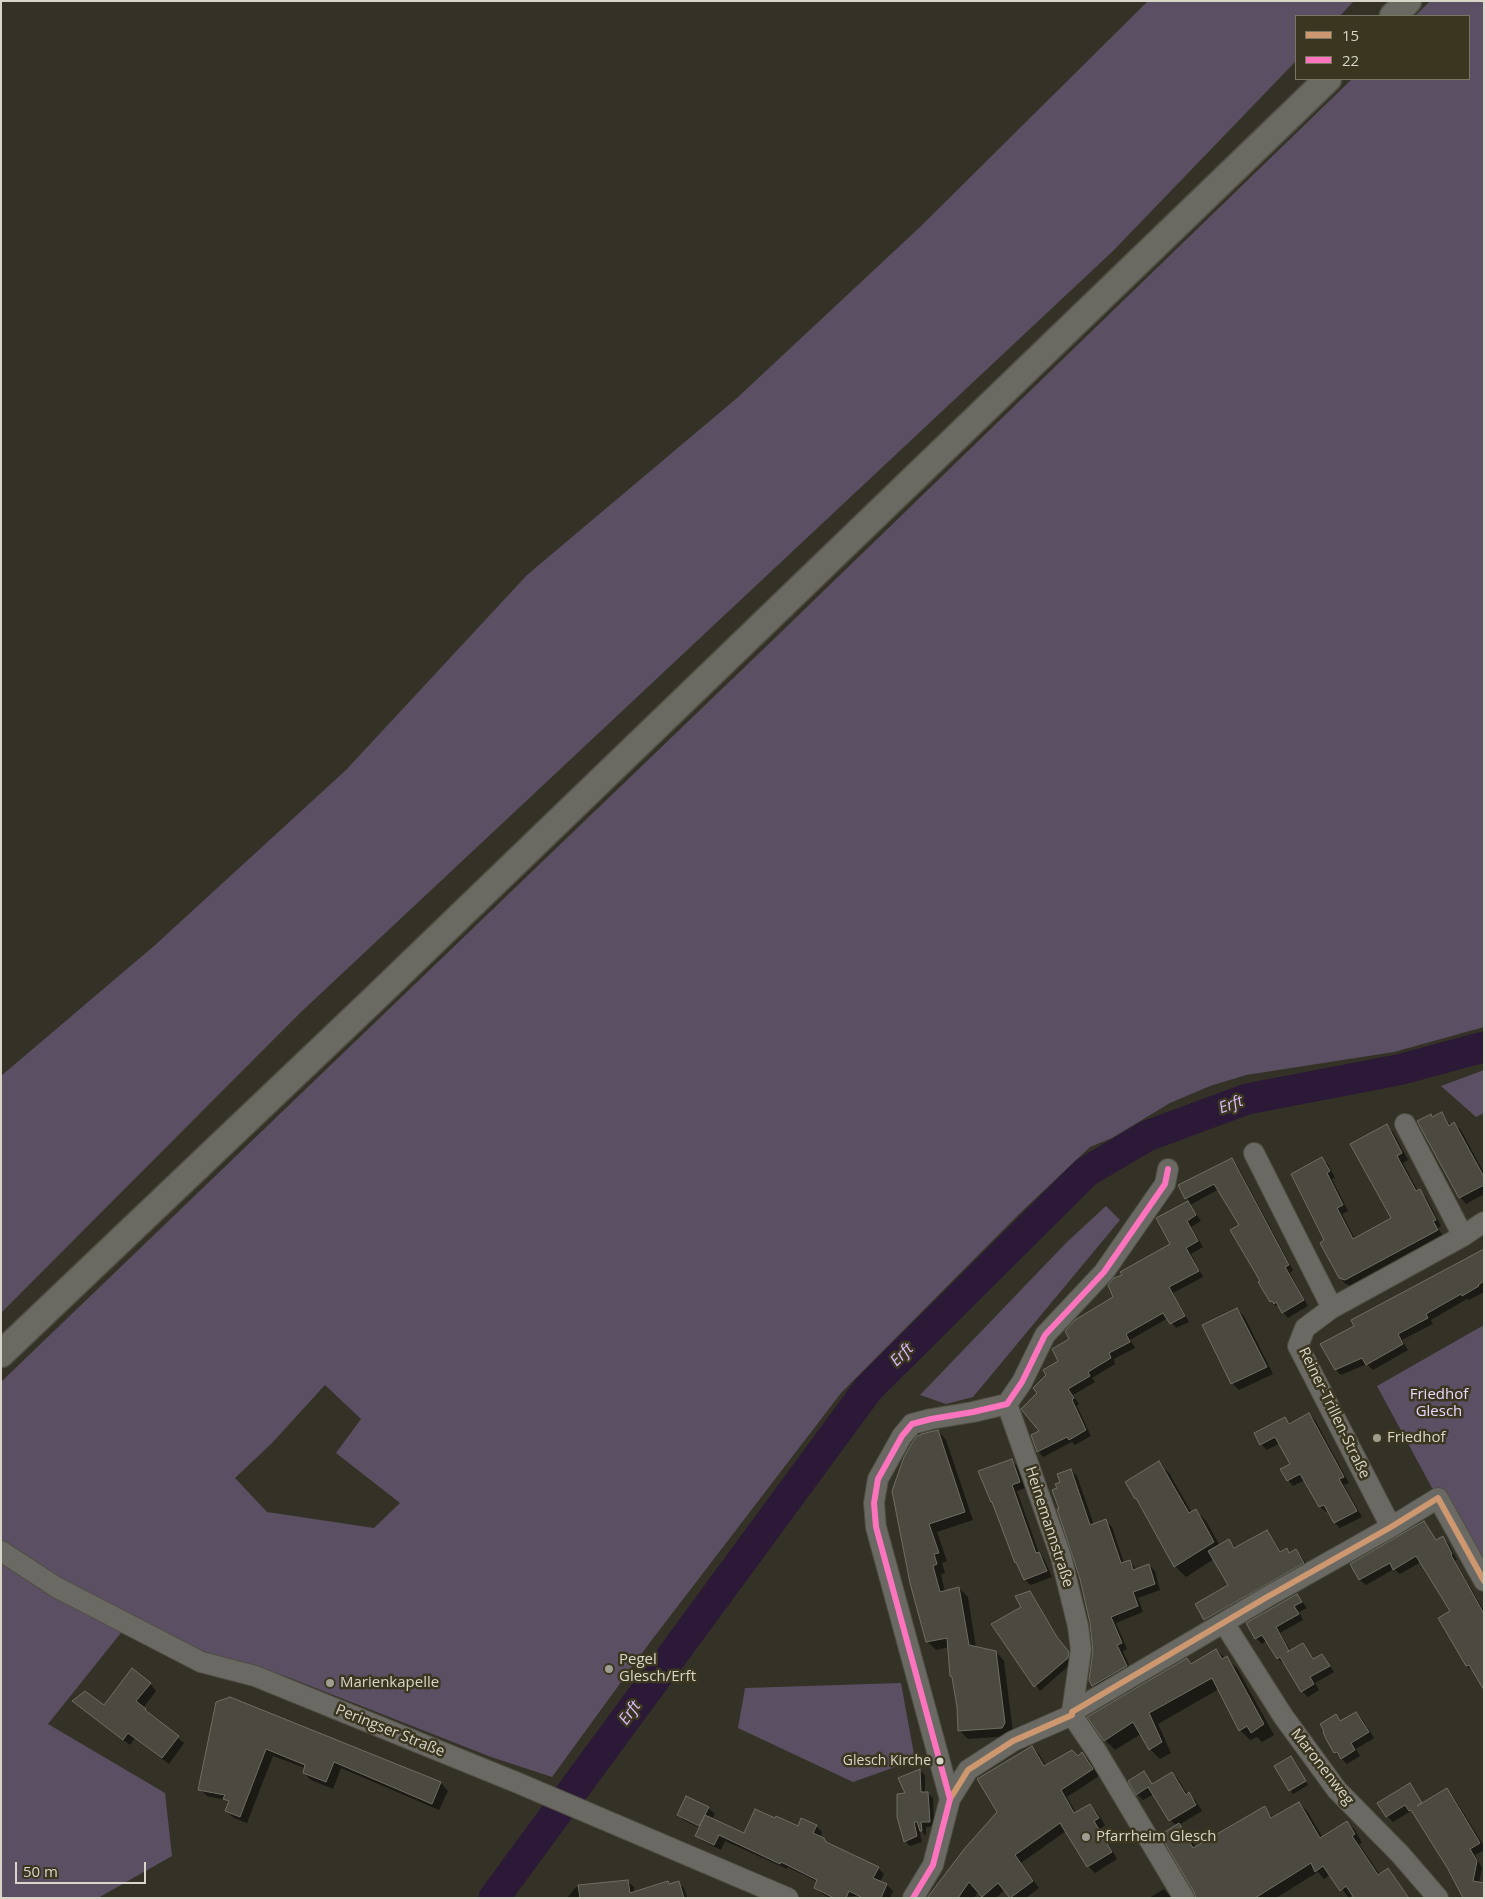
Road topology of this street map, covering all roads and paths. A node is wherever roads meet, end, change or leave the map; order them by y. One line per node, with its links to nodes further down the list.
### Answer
1 (1408, 1): 2 (main road)
2 (1394, 15)
3 (1327, 80): 10 (main road)
4 (1404, 1124): 8 (street)
5 (1254, 1153): 9 (street)
6 (1168, 1169): 11 (street)
7 (1484, 1222): 8 (street, Reiner-Trillen-Straße)
8 (1463, 1236): 9 (street, Reiner-Trillen-Straße)
9 (1332, 1308): 12 (street, Reiner-Trillen-Straße)
10 (1, 1354)
11 (1007, 1404): 16 (street, Heinemannstraße); 17 (street)
12 (1391, 1527): 14 (street); 15 (street)
13 (1, 1551): 18 (street, Peringser Straße)
14 (1484, 1581)
15 (1224, 1623): 16 (street); 21 (street, Maronenweg)
16 (1072, 1714): 17 (street); 20 (street)
17 (950, 1799): 19 (street)
18 (788, 1898)
19 (913, 1898)
20 (1184, 1898)
21 (1438, 1898)

